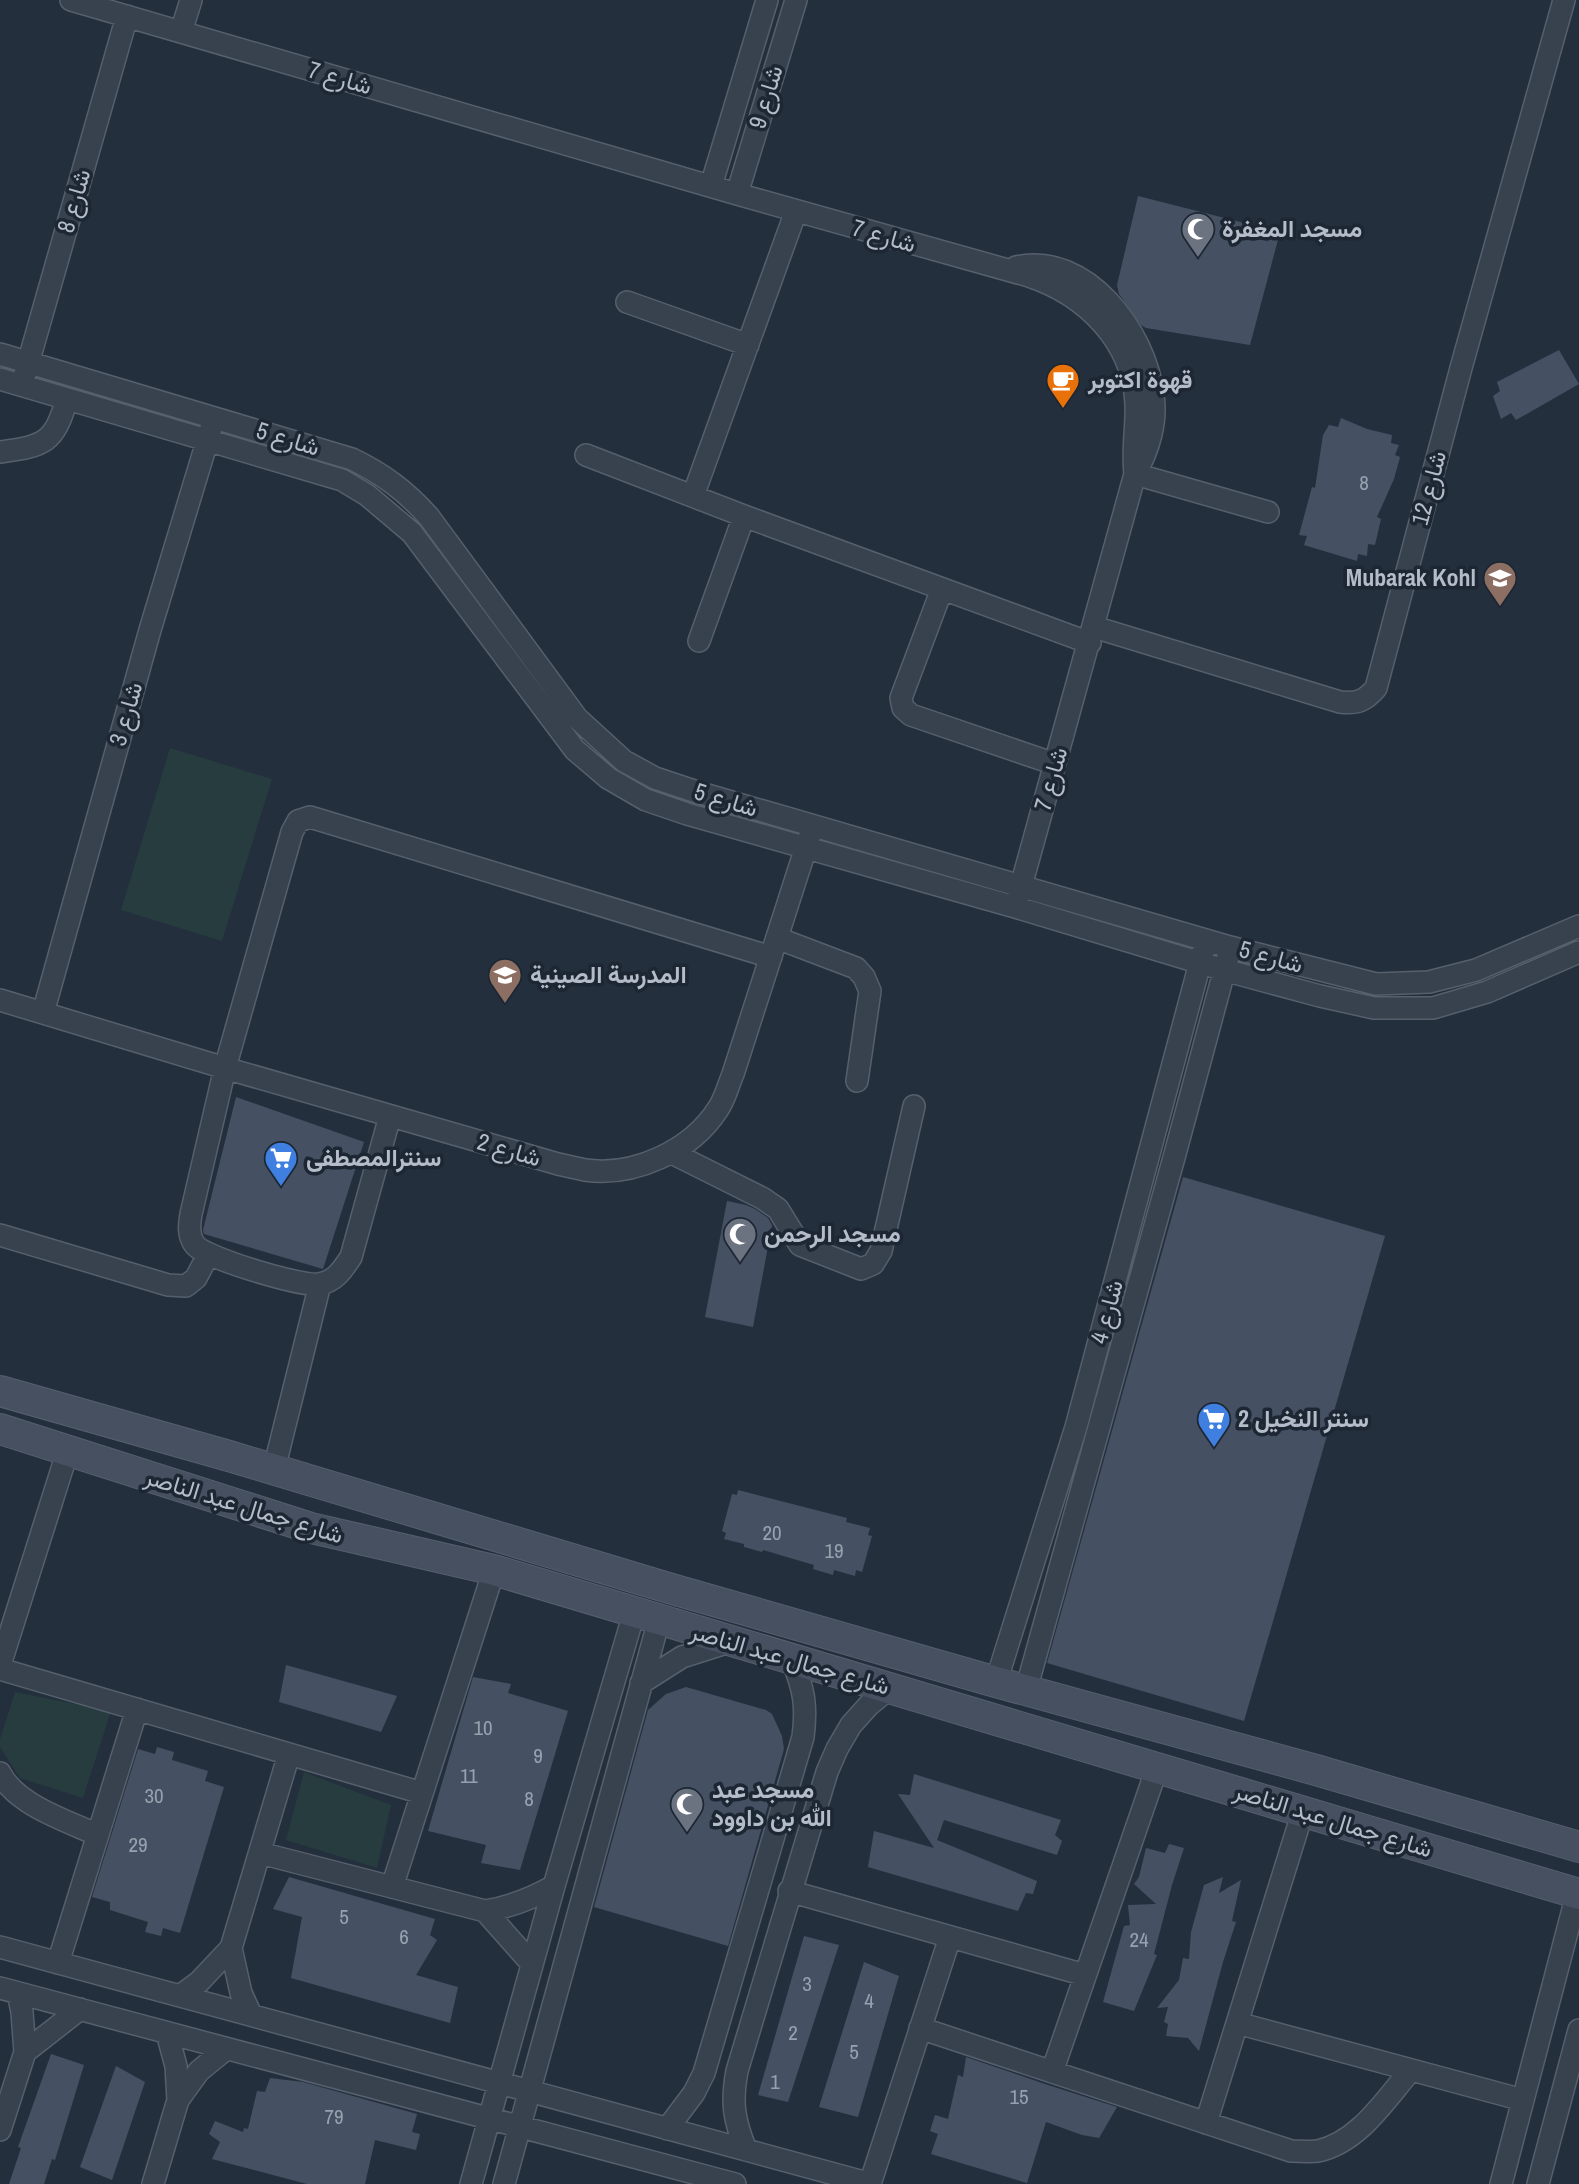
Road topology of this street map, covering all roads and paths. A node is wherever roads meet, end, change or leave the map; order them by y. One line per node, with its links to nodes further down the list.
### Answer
1 (71, 0): 6 (street, شارع 7)
2 (191, 0): 7 (street)
3 (767, 0): 8 (street, شارع 9)
4 (796, 0): 9 (street, شارع 9)
5 (1564, 0): 28 (street, شارع 12)
6 (127, 16): 7 (street, شارع 7); 15 (street, شارع 8)
7 (181, 32): 8 (street, شارع 7)
8 (711, 186): 9 (street, شارع 7)
9 (737, 194): 10 (street, شارع 7)
10 (796, 211): 11 (street, شارع 7); 13 (street)
11 (1001, 270): 23 (street, شارع 7); 23 (street)
12 (626, 302): 13 (street)
13 (748, 345): 24 (street)
14 (0, 354): 15 (street, شارع 5)
15 (29, 362): 17 (street, شارع 8); 19 (street, شارع 5)
16 (0, 379): 17 (street, شارع 5)
17 (22, 386): 18 (street, شارع 5)
18 (67, 399): 20 (street, شارع 5); 21 (street)
19 (214, 416): 20 (street, شارع 3); 31 (street, شارع 5)
20 (208, 439): 32 (street, شارع 5); 43 (street, شارع 3)
21 (0, 452)
22 (586, 454): 24 (street, شارع 12)
23 (1135, 474): 25 (street); 28 (street, شارع 7)
24 (693, 496): 26 (street, شارع 12)
25 (1268, 512)
26 (744, 516): 27 (street, شارع 12); 29 (street)
27 (942, 589): 28 (street, شارع 12); 30 (street)
28 (1092, 635): 30 (street, شارع 7)
29 (699, 641)
30 (1055, 764): 33 (street, شارع 7)
31 (813, 826): 32 (street, شارع 2); 33 (street, شارع 5)
32 (805, 849): 34 (street, شارع 5); 37 (street, شارع 2)
33 (1022, 884): 34 (street, شارع 7); 36 (street, شارع 5)
34 (1015, 907): 40 (street, شارع 5)
35 (1579, 926): 38 (street, شارع 5)
36 (1206, 939): 38 (street, شارع 5); 40 (street, شارع 4)
37 (774, 947): 44 (street); 45 (street); 48 (street, شارع 2)
38 (1230, 947): 41 (street, شارع 4)
39 (1579, 952): 41 (street, شارع 5)
40 (1201, 962): 41 (street, شارع 5); 65 (street, شارع 4)
41 (1224, 970): 68 (street, شارع 4)
42 (0, 1000): 43 (street, شارع 2)
43 (43, 1013): 44 (street, شارع 2)
44 (225, 1069): 47 (street, شارع 2); 50 (street)
45 (857, 1081)
46 (914, 1106): 48 (street)
47 (390, 1116): 48 (street, شارع 2); 51 (street)
48 (672, 1153)
49 (0, 1235): 50 (street)
50 (208, 1255): 51 (street)
51 (320, 1284): 56 (street)
52 (0, 1391): 55 (main road, شارع جمال عبد الناصر)
53 (0, 1429): 54 (main road, شارع جمال عبد الناصر)
54 (68, 1450): 58 (main road, شارع جمال عبد الناصر); 64 (street)
55 (229, 1455): 56 (main road, شارع جمال عبد الناصر); 58 (main road)
56 (274, 1469): 57 (main road, شارع جمال عبد الناصر)
57 (321, 1484): 59 (main road); 65 (main road, شارع جمال عبد الناصر)
58 (206, 1496): 59 (main road, شارع جمال عبد الناصر)
59 (311, 1528): 60 (main road, شارع جمال عبد الناصر)
60 (494, 1570): 61 (main road, شارع جمال عبد الناصر); 75 (street)
61 (646, 1617): 62 (main road, شارع جمال عبد الناصر); 66 (street); 80 (street)
62 (729, 1642): 63 (main road, شارع جمال عبد الناصر); 66 (street)
63 (792, 1660): 67 (main road, شارع جمال عبد الناصر); 70 (street)
64 (0, 1667): 69 (street)
65 (996, 1682): 68 (main road, شارع جمال عبد الناصر)
66 (641, 1684): 104 (street)
67 (891, 1687): 71 (street); 73 (main road, شارع جمال عبد الناصر)
68 (1026, 1690): 78 (main road, شارع جمال عبد الناصر)
69 (137, 1709): 72 (street); 77 (street)
70 (803, 1737): 71 (street); 110 (street)
71 (837, 1749): 82 (street)
72 (289, 1754): 75 (street); 79 (street)
73 (1157, 1768): 76 (main road, شارع جمال عبد الناصر); 90 (street)
74 (0, 1773): 77 (street)
75 (422, 1793): 81 (street)
76 (1303, 1811): 83 (main road, شارع جمال عبد الناصر); 95 (street)
77 (98, 1835): 88 (street)
78 (1579, 1847)
79 (260, 1853): 81 (street); 87 (street)
80 (554, 1886): 84 (street); 89 (street)
81 (392, 1887): 84 (street)
82 (789, 1891): 85 (street); 112 (street)
83 (1578, 1894): 106 (street)
84 (485, 1912): 89 (street)
85 (950, 1937): 90 (street); 96 (street)
86 (0, 1947): 88 (street)
87 (231, 1948): 92 (street); 94 (street)
88 (58, 1963): 92 (street)
89 (532, 1964): 103 (street)
90 (1085, 1975): 102 (street)
91 (9, 1990): 93 (street); 100 (street)
92 (180, 1996): 94 (street)
93 (80, 2009): 98 (street); 100 (street)
94 (251, 2015): 103 (street)
95 (1237, 2023): 101 (street); 108 (street)
96 (920, 2028): 102 (street); 119 (street)
97 (1579, 2030): 121 (street)
98 (167, 2033): 99 (street); 105 (street)
99 (226, 2049): 105 (street); 107 (street)
100 (25, 2052): 111 (street)
101 (1411, 2070): 106 (street); 108 (street)
102 (1052, 2072): 108 (street)
103 (499, 2082): 104 (street); 107 (street)
104 (528, 2090): 109 (street); 110 (street)
105 (178, 2100): 114 (street)
106 (1523, 2100): 120 (street)
107 (489, 2119): 109 (street); 115 (street)
108 (1206, 2123)
109 (519, 2127): 113 (street); 116 (street)
110 (667, 2129): 112 (street)
111 (0, 2130)
112 (746, 2150): 119 (street)
113 (645, 2161): 117 (street); 118 (street)
114 (153, 2184)
115 (471, 2184)
116 (504, 2184)
117 (661, 2184)
118 (735, 2184)
119 (870, 2184)
120 (1501, 2184)
121 (1538, 2184)

